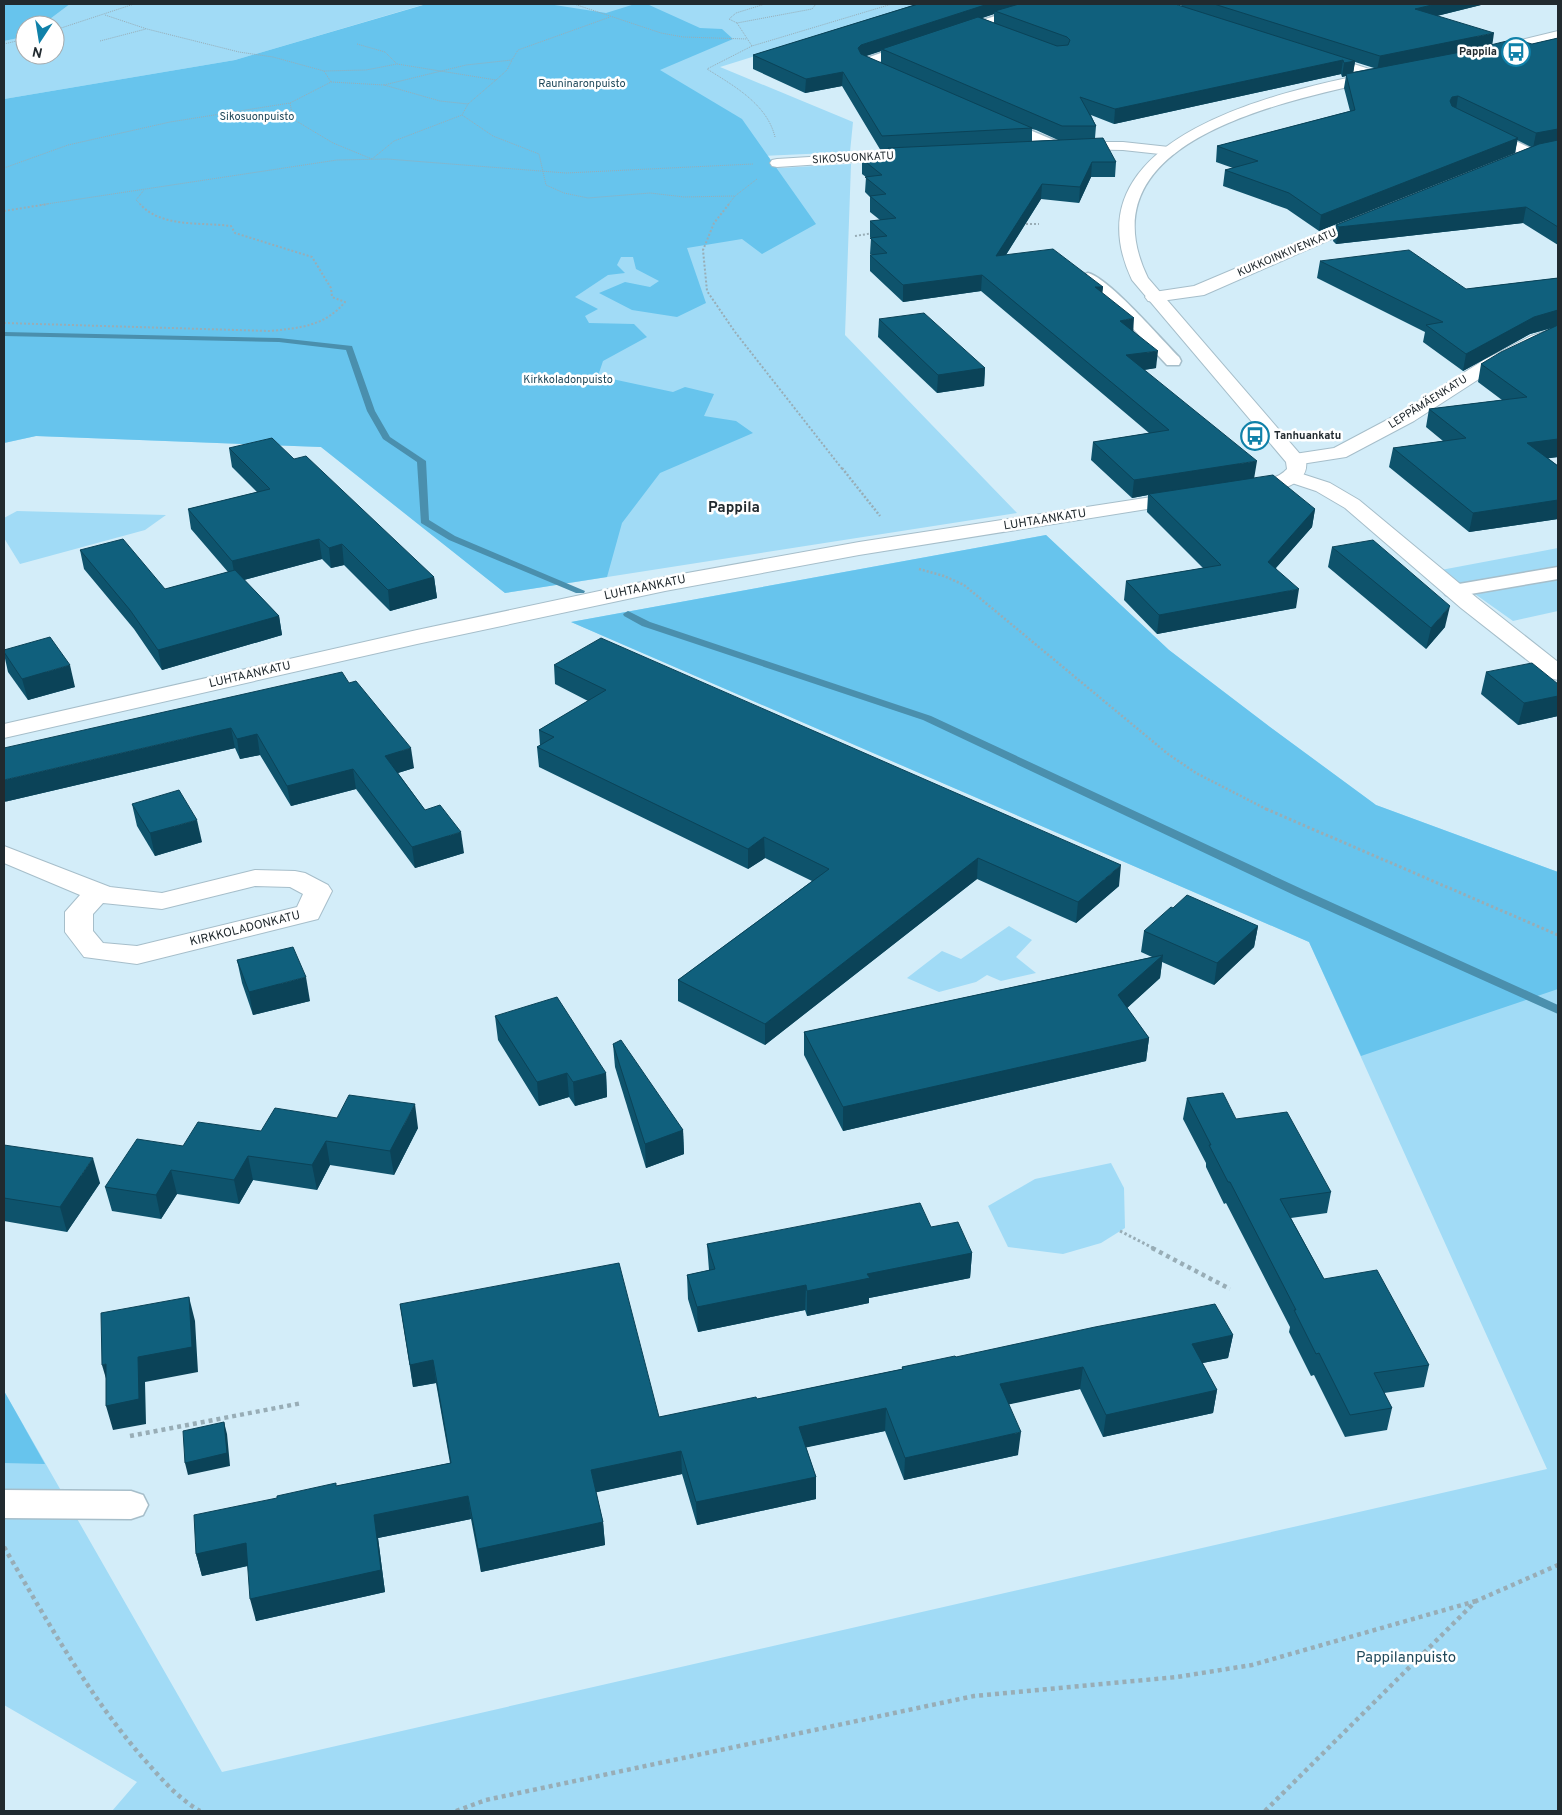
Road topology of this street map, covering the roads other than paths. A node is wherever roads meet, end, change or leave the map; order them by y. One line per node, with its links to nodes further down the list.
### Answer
1 (1043, 4): 2 (lane)
2 (977, 24): 3 (lane); 5 (lane)
3 (994, 30)
4 (1558, 35): 8 (street)
5 (944, 36)
6 (926, 42): 11 (lane)
7 (1308, 54): 10 (street)
8 (1477, 55)
9 (1399, 71): 10 (street)
10 (1377, 76): 17 (street)
11 (900, 78)
12 (990, 117): 14 (lane)
13 (1476, 126): 19 (lane)
14 (1058, 147): 15 (street); 17 (street)
15 (1024, 148)
16 (1549, 150): 19 (street)
17 (1169, 151): 24 (street)
18 (937, 154): 21 (street, SIKOSUONKATU)
19 (1531, 154): 20 (street)
20 (1515, 160)
21 (777, 163)
22 (1385, 210): 24 (street, KUKKOINKIVENKATU)
23 (1088, 278): 26 (lane)
24 (1154, 296): 27 (street)
25 (1558, 332): 27 (street, LEPPÄMÄENKATU)
26 (1173, 360)
27 (1294, 468): 29 (street); 31 (street, LUHTAANKATU)
28 (1558, 573): 29 (lane)
29 (1453, 590): 30 (street)
30 (1558, 673)
31 (4, 732)
32 (4, 854): 33 (street, KIRKKOLADONKATU)
33 (98, 892): 33 (street, KIRKKOLADONKATU)
34 (4, 1504): 35 (lane)
35 (131, 1505)

